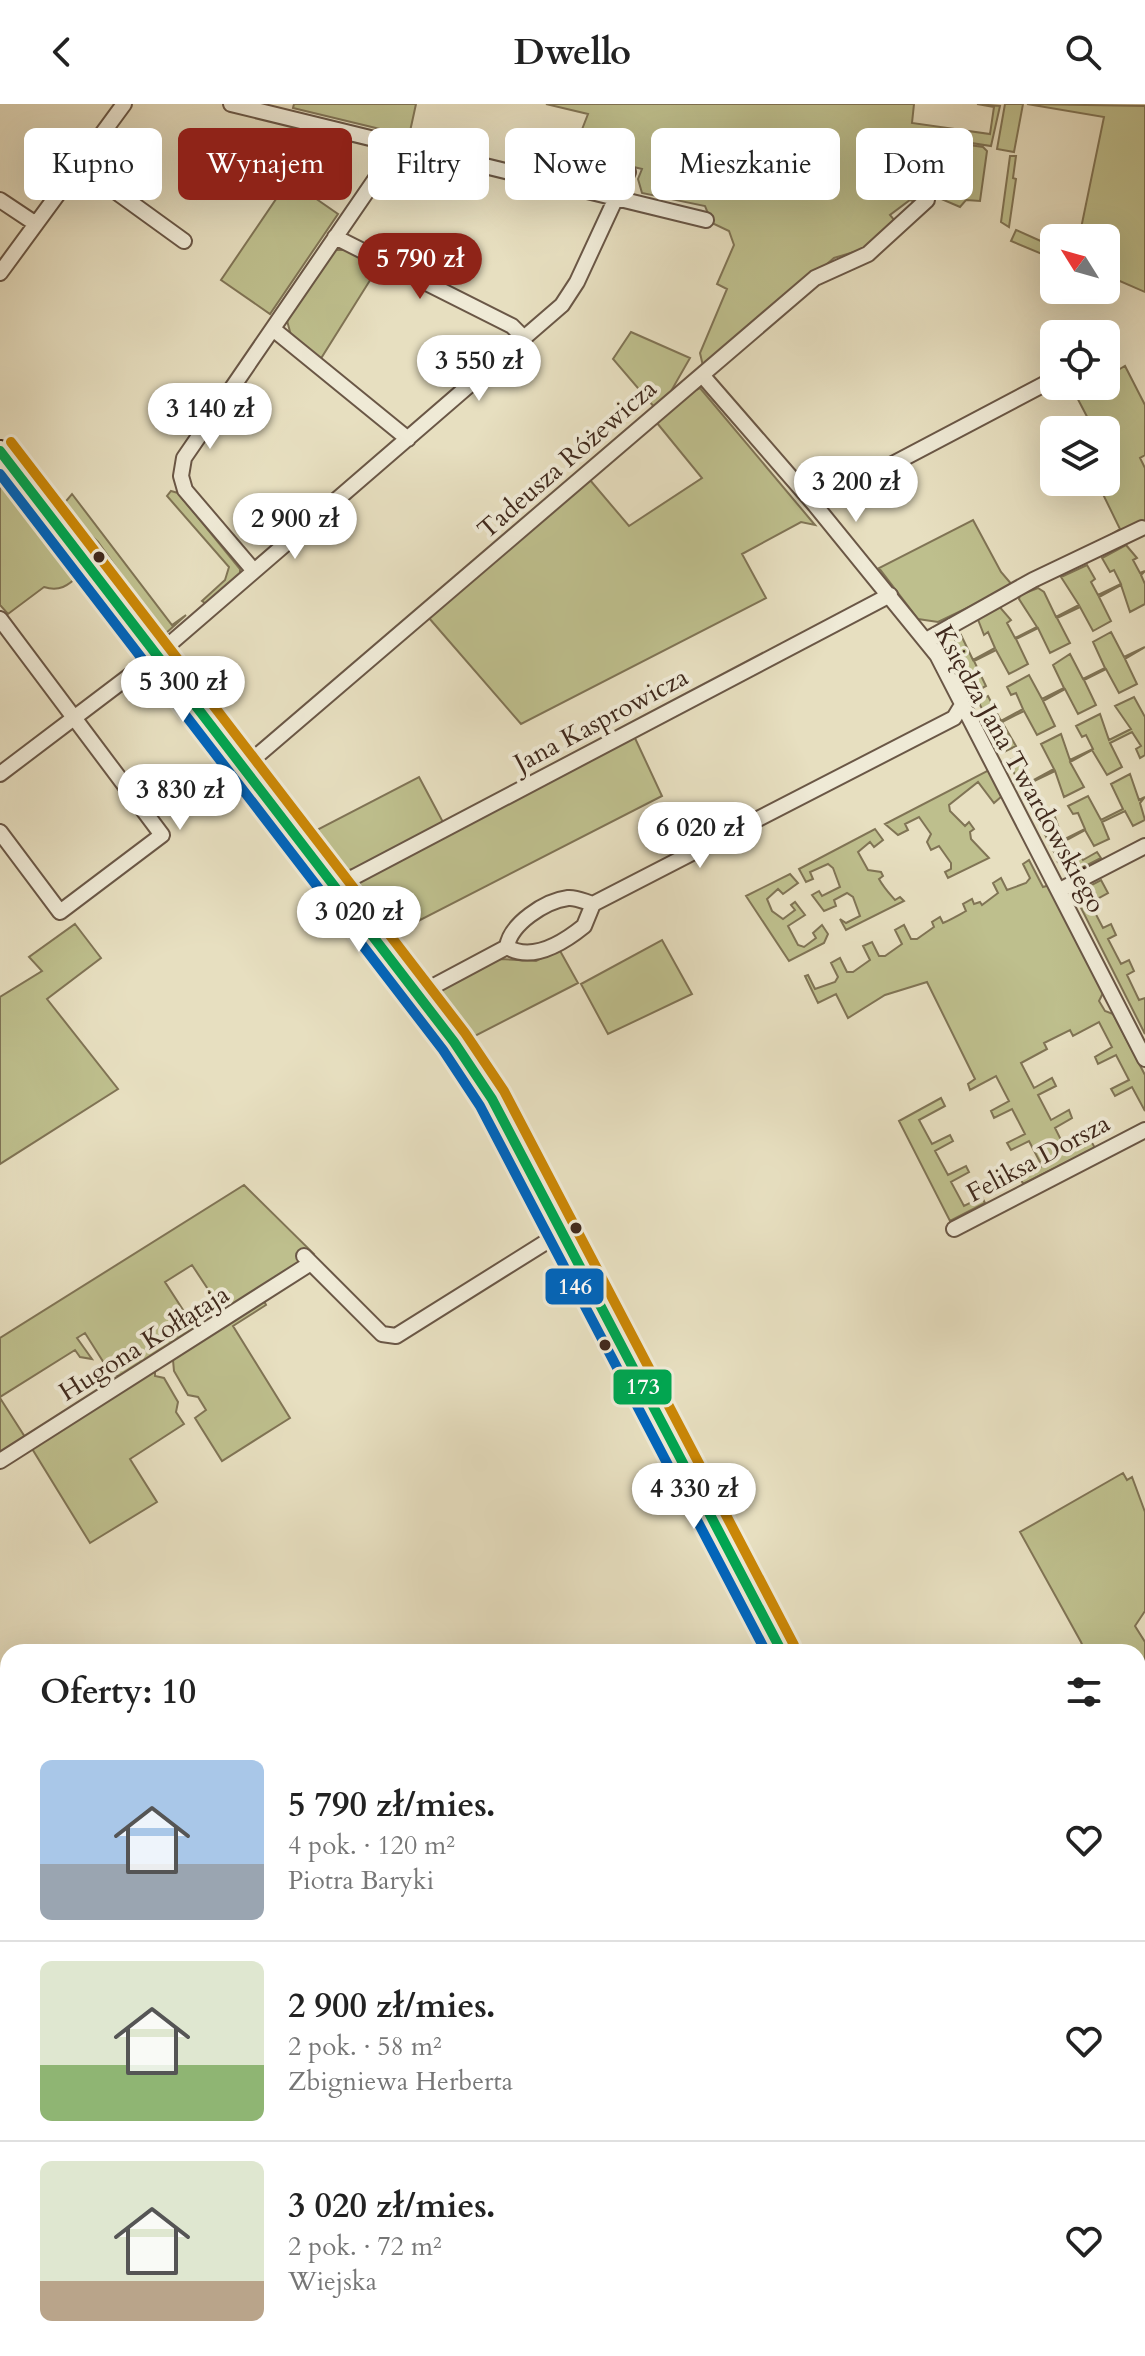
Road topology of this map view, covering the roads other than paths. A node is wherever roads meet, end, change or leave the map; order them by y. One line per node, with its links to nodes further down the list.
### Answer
1 (124, 104): 3 (street)
2 (231, 104): 4 (street)
3 (106, 128)
4 (368, 138)
5 (368, 189): 14 (street)
6 (0, 200): 13 (street)
7 (53, 200): 13 (street)
8 (127, 200): 15 (street)
9 (617, 200): 18 (street)
10 (622, 200): 12 (street)
11 (927, 200): 19 (street, Tadeusza Różewicza)
12 (706, 220)
13 (36, 224): 16 (street)
14 (335, 237): 17 (street); 18 (street)
15 (184, 241)
16 (0, 273)
17 (273, 329): 21 (street); 25 (street)
18 (525, 339): 21 (street)
19 (702, 375): 23 (street, Księdza Jana Twardowskiego); 32 (street, Tadeusza Różewicza)
20 (1040, 386): 23 (street)
21 (408, 439): 25 (street)
22 (0, 451): 29 (street)
23 (815, 505): 26 (street, Księdza Jana Twardowskiego)
24 (1142, 528): 28 (street)
25 (254, 571): 29 (street)
26 (890, 595): 28 (street, Księdza Jana Twardowskiego); 36 (street, Jana Kasprowicza)
27 (0, 619): 31 (street)
28 (926, 640): 30 (street, Księdza Jana Twardowskiego)
29 (157, 655): 31 (street); 32 (street)
30 (962, 705): 37 (street, Księdza Jana Twardowskiego); 38 (street)
31 (74, 717): 33 (street); 34 (street)
32 (244, 767): 36 (street)
33 (0, 774)
34 (0, 832)
35 (1145, 846): 37 (street)
36 (335, 887): 40 (street)
37 (1060, 890): 41 (street, Księdza Jana Twardowskiego)
38 (593, 904): 39 (street); 39 (street)
39 (507, 947): 40 (street)
40 (417, 995): 44 (street)
41 (1145, 1059)
42 (1145, 1130): 43 (street, Feliksa Dorsza)
43 (954, 1229)
44 (562, 1232): 45 (street, Hugona Kołłątaja); 46 (street)
45 (0, 1461)
46 (778, 1644)

